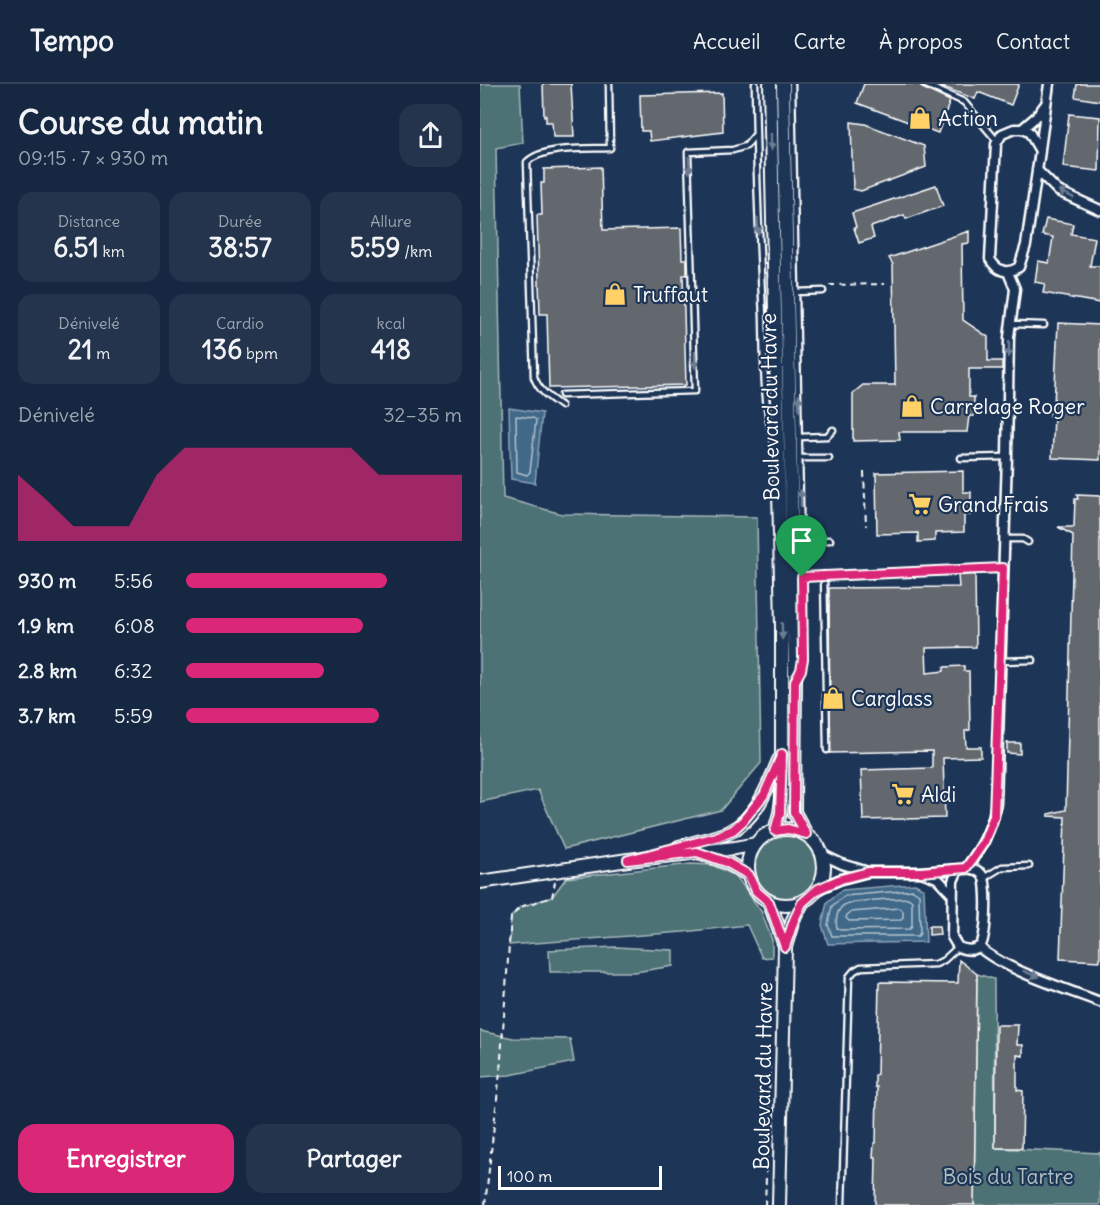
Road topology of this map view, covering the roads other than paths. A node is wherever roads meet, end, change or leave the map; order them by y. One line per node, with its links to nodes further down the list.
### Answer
1 (609, 84): 21 (lane)
2 (755, 84): 10 (lane)
3 (770, 84): 24 (main road, Boulevard du Havre, one-way to 24)
4 (783, 84): 38 (main road, Boulevard du Havre)
5 (792, 84): 17 (lane)
6 (924, 84): 11 (lane)
7 (1049, 84): 8 (street)
8 (1047, 102): 9 (street); 12 (street)
9 (1022, 129): 11 (street); 12 (street)
10 (756, 134): 20 (lane, one-way to 20); 24 (lane, one-way to 24)
11 (997, 141): 15 (street)
12 (1040, 151): 13 (street)
13 (1037, 171): 14 (street, one-way to 13); 15 (street)
14 (1100, 210)
15 (1008, 272): 18 (street)
16 (823, 288): 17 (lane)
17 (796, 292): 23 (lane, one-way to 17)
18 (1010, 324): 19 (lane); 25 (street, one-way to 25)
19 (1044, 325)
20 (562, 395)
21 (561, 406)
22 (833, 430): 23 (lane)
23 (800, 437): 26 (lane)
24 (778, 456): 40 (main road, Boulevard du Havre, one-way to 40)
25 (1007, 457): 28 (lane); 29 (street)
26 (800, 458): 27 (lane); 31 (lane, one-way to 26)
27 (829, 458)
28 (961, 458)
29 (1003, 539): 32 (lane); 33 (street)
30 (831, 540): 31 (lane)
31 (801, 541): 35 (lane)
32 (1028, 542)
33 (1003, 568): 34 (lane); 37 (street)
34 (824, 575): 35 (lane); 39 (lane)
35 (802, 577): 38 (lane)
36 (1033, 660): 37 (lane)
37 (1001, 661): 48 (street)
38 (795, 681): 42 (main road, Boulevard du Havre)
39 (827, 750)
40 (782, 754): 41 (main road, Boulevard du Havre); 46 (main road)
41 (775, 831): 42 (main road); 43 (main road)
42 (806, 834): 45 (main road, Boulevard du Havre)
43 (756, 844): 44 (main road); 51 (main road)
44 (697, 852): 46 (main road); 51 (main road)
45 (823, 855): 49 (street); 54 (main road)
46 (628, 860): 53 (main road)
47 (1029, 866): 52 (lane)
48 (964, 869): 50 (street); 52 (street); 55 (street)
49 (868, 872): 50 (street); 54 (street)
50 (921, 872): 55 (street)
51 (749, 875): 56 (main road, Boulevard du Havre)
52 (984, 878): 60 (street)
53 (480, 882)
54 (818, 889): 57 (main road, Boulevard du Havre)
55 (952, 894): 59 (street)
56 (761, 898): 57 (main road); 58 (main road, Boulevard du Havre)
57 (802, 903): 58 (main road, Boulevard du Havre)
58 (785, 947): 62 (main road, Boulevard du Havre)
59 (958, 947): 60 (street); 63 (lane)
60 (979, 947): 61 (street, one-way to 61)
61 (1100, 1002)
62 (779, 1205)
63 (842, 1205)

